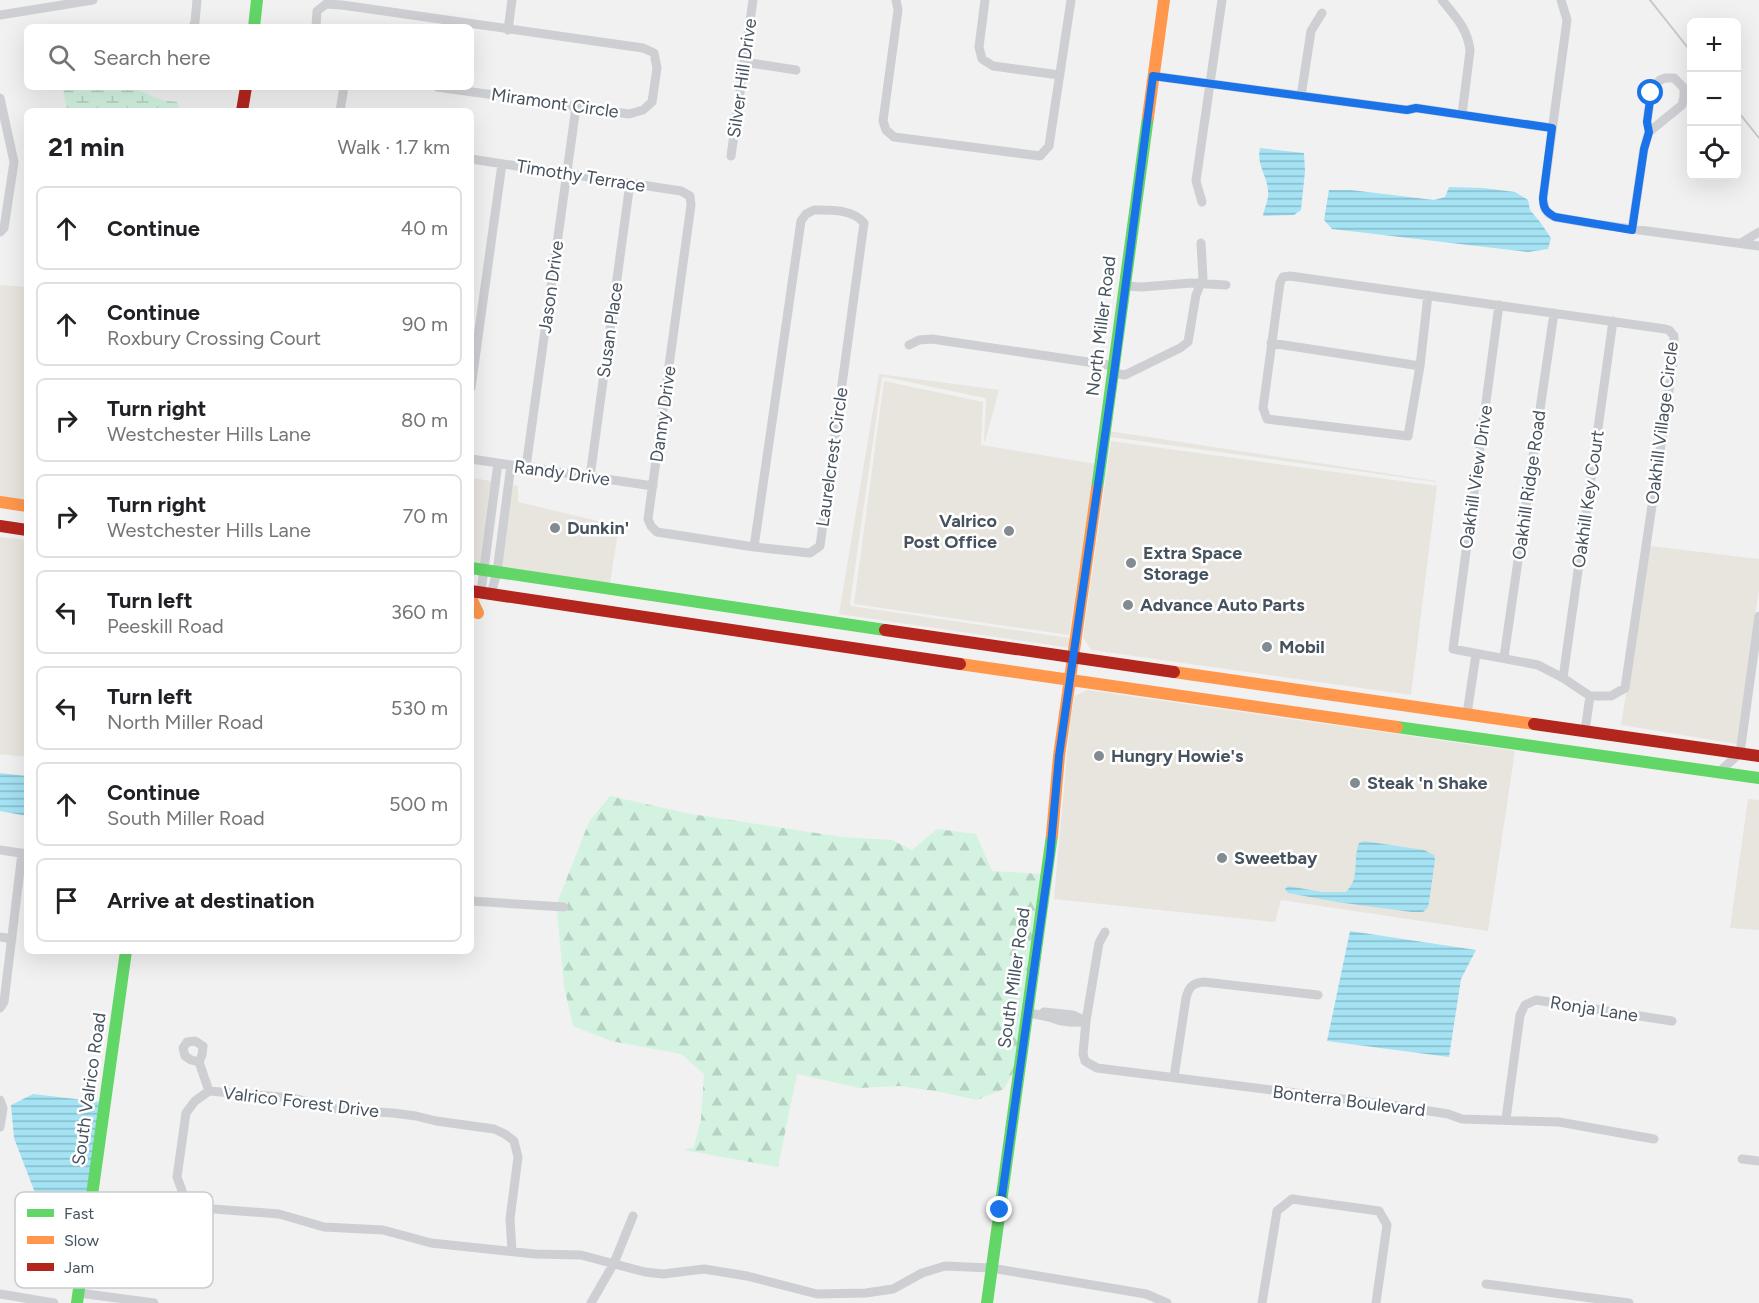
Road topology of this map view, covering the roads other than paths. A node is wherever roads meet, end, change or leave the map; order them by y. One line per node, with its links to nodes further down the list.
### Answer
1 (22, 0): 14 (street)
2 (93, 0): 14 (street)
3 (197, 0): 17 (street)
4 (257, 0): 18 (main road)
5 (512, 0): 22 (street)
6 (753, 0): 23 (street, Silver Hill Drive)
7 (897, 0): 25 (street)
8 (985, 0): 25 (street)
9 (1071, 0): 25 (street)
10 (1164, 0): 26 (main road, North Miller Road)
11 (1222, 0): 27 (street)
12 (1442, 0): 36 (street)
13 (1561, 0): 37 (street)
14 (24, 11): 16 (street)
15 (1322, 13): 31 (street)
16 (0, 15)
17 (194, 24)
18 (254, 24)
19 (315, 24): 20 (street)
20 (468, 24)
21 (474, 25): 22 (street)
22 (508, 30): 33 (street, Miramont Circle)
23 (744, 62): 24 (street); 39 (street, Silver Hill Drive)
24 (796, 69)
25 (1060, 75)
26 (1153, 76): 27 (street); 54 (main road, North Miller Road)
27 (1210, 84): 31 (street); 45 (street)
28 (246, 90): 34 (main road)
29 (344, 90): 35 (street)
30 (458, 90): 33 (street, Miramont Circle)
31 (1301, 96): 36 (street)
32 (0, 98): 47 (street)
33 (576, 107): 42 (street, Jason Drive)
34 (242, 108)
35 (340, 108)
36 (1462, 114): 37 (street)
37 (1552, 128): 46 (street)
38 (1649, 132): 38 (street); 46 (street)
39 (731, 156)
40 (474, 159): 41 (street, Timothy Terrace)
41 (502, 164): 42 (street, Timothy Terrace); 61 (street)
42 (567, 174): 43 (street, Timothy Terrace); 67 (street, Jason Drive)
43 (630, 183): 44 (street, Timothy Terrace); 68 (street, Susan Place)
44 (690, 196): 69 (street, Danny Drive)
45 (1202, 202)
46 (1632, 230): 50 (street)
47 (0, 232)
48 (1759, 232): 50 (street)
49 (1201, 243): 52 (street)
50 (1741, 243): 51 (street)
51 (1759, 246)
52 (1200, 284): 53 (street); 54 (street); 63 (street)
53 (1226, 285)
54 (1124, 286): 63 (main road, North Miller Road)
55 (1428, 295): 56 (street, Oakhill Village Circle); 59 (street, Oakhill Village Circle); 62 (street, Oakhill Village Circle)
56 (1499, 305): 57 (street, Oakhill Village Circle); 82 (street, Oakhill View Drive)
57 (1554, 313): 58 (street, Oakhill Village Circle); 84 (street, Oakhill Ridge Road)
58 (1613, 321): 85 (street, Oakhill Key Court); 87 (street, Oakhill Village Circle)
59 (1271, 343): 62 (street); 62 (street, Oakhill Village Circle)
60 (909, 345): 63 (street)
61 (474, 366)
62 (1420, 366)
63 (1114, 369): 83 (main road, North Miller Road)
64 (474, 459): 65 (street, Randy Drive)
65 (498, 463): 66 (street, Randy Drive); 77 (street)
66 (511, 465): 67 (street, Randy Drive); 77 (street)
67 (526, 467): 68 (street, Randy Drive)
68 (590, 477): 69 (street, Randy Drive)
69 (653, 486): 75 (street, Danny Drive)
70 (0, 502): 71 (main road)
71 (23, 505): 72 (main road)
72 (0, 509)
73 (0, 526): 74 (main road)
74 (24, 530)
75 (754, 547): 75 (street, Laurelcrest Circle)
76 (474, 572): 77 (main road)
77 (484, 585): 78 (main road); 80 (main road); 81 (main road)
78 (478, 613)
79 (1759, 616): 93 (street)
80 (821, 621): 81 (main road); 83 (main road)
81 (818, 643): 86 (main road)
82 (1476, 654): 84 (street); 89 (street)
83 (1073, 657): 86 (main road, South Miller Road); 89 (main road)
84 (1504, 657): 85 (street)
85 (1563, 678): 87 (street)
86 (1070, 679): 88 (main road); 107 (main road, South Miller Road)
87 (1590, 696): 90 (street)
88 (1318, 714): 89 (main road); 92 (main road)
89 (1467, 714): 90 (main road)
90 (1585, 731): 91 (main road)
91 (1610, 734): 92 (main road); 93 (main road)
92 (1466, 736): 95 (main road)
93 (1740, 753): 94 (main road); 95 (street)
94 (1759, 756)
95 (1719, 772): 96 (main road)
96 (1759, 778)
97 (0, 850): 98 (street)
98 (24, 854): 103 (street)
99 (474, 901): 100 (street)
100 (564, 907)
101 (1105, 932): 108 (street, Bonterra Boulevard)
102 (0, 937): 103 (street)
103 (12, 939): 106 (street)
104 (126, 954): 119 (main road, South Valrico Road)
105 (1318, 995): 111 (street)
106 (0, 1008)
107 (1027, 1016): 108 (street); 108 (street); 125 (main road, South Miller Road)
108 (1086, 1021): 111 (street, Bonterra Boulevard)
109 (1672, 1021): 114 (street, Ronja Lane)
110 (199, 1062): 112 (street)
111 (1174, 1077): 114 (street, Bonterra Boulevard)
112 (209, 1091): 120 (street, Valrico Forest Drive); 123 (street, Valrico Forest Drive)
113 (0, 1100): 115 (street)
114 (1506, 1119): 116 (street, Bonterra Boulevard)
115 (0, 1127)
116 (1654, 1139)
117 (1742, 1159): 118 (street)
118 (1759, 1161)
119 (93, 1192)
120 (183, 1192)
121 (213, 1209): 123 (street, Valrico Forest Drive)
122 (633, 1216): 124 (street)
123 (512, 1251): 124 (street, Valrico Forest Drive)
124 (614, 1263): 125 (street, Valrico Forest Drive); 133 (street)
125 (991, 1268): 134 (main road, South Miller Road); 135 (street, Valrico Forest Drive)
126 (1486, 1284): 138 (street)
127 (0, 1294): 129 (street)
128 (78, 1298): 130 (street)
129 (20, 1300): 131 (street)
130 (136, 1302): 132 (street)
131 (54, 1303)
132 (154, 1303)
133 (591, 1303)
134 (987, 1303)
135 (1167, 1303)
136 (1262, 1303): 137 (street)
137 (1376, 1303)
138 (1629, 1303)

